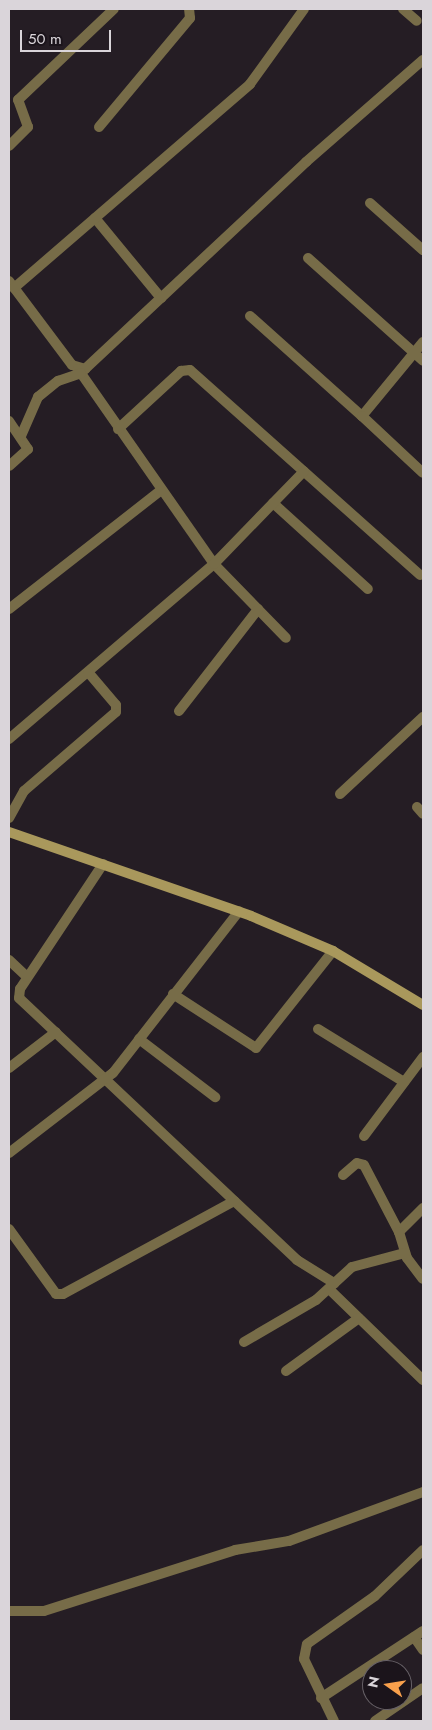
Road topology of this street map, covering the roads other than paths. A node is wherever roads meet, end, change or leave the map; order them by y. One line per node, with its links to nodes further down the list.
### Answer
1 (114, 9): 8 (street)
2 (189, 9): 7 (street)
3 (304, 9): 10 (street)
4 (404, 9): 5 (street)
5 (417, 21)
6 (423, 60): 14 (street)
7 (100, 127)
8 (9, 146)
9 (370, 204): 11 (street)
10 (95, 218): 13 (street); 14 (street)
11 (423, 250)
12 (308, 258): 17 (street)
13 (12, 284): 19 (street)
14 (161, 298): 19 (street)
15 (250, 316): 20 (street)
16 (423, 342): 17 (street)
17 (414, 352): 18 (street); 20 (street)
18 (423, 361)
19 (80, 371): 22 (street); 23 (street)
20 (362, 416): 26 (street)
21 (9, 421): 23 (street)
22 (118, 429): 25 (street); 27 (street)
23 (21, 436): 24 (street)
24 (9, 466)
25 (304, 471): 28 (street); 30 (street)
26 (423, 472)
27 (160, 491): 29 (street); 32 (street)
28 (273, 503): 29 (street); 31 (street)
29 (214, 564): 33 (street); 35 (street)
30 (420, 575)
31 (368, 589)
32 (9, 608)
33 (258, 609): 34 (street); 36 (street)
34 (286, 638)
35 (88, 672): 38 (street); 40 (street)
36 (179, 711)
37 (423, 717): 39 (street)
38 (9, 739)
39 (340, 794)
40 (9, 818)
41 (9, 832): 42 (street)
42 (103, 864): 43 (street); 46 (street)
43 (239, 911): 44 (street); 47 (street)
44 (333, 951): 47 (street); 48 (street)
45 (9, 960): 46 (street)
46 (28, 977): 50 (street)
47 (173, 994): 51 (street)
48 (423, 1005)
49 (318, 1029): 55 (street)
50 (56, 1032): 53 (street); 54 (street)
51 (139, 1039): 54 (street); 56 (street)
52 (423, 1057): 55 (street)
53 (9, 1068)
54 (108, 1078): 58 (street); 60 (street)
55 (404, 1082): 57 (street)
56 (215, 1097)
57 (364, 1136)
58 (9, 1153)
59 (343, 1175): 63 (street)
60 (234, 1201): 62 (street); 66 (street)
61 (423, 1208): 63 (street)
62 (9, 1229)
63 (399, 1232): 64 (street)
64 (405, 1253): 65 (street); 66 (street)
65 (423, 1279)
66 (331, 1286): 67 (street); 68 (street)
67 (360, 1318): 69 (street); 70 (street)
68 (244, 1342)
69 (286, 1371)
70 (423, 1380)
71 (423, 1492): 73 (street)
72 (423, 1550): 78 (street)
73 (9, 1611)
74 (423, 1631): 75 (street)
75 (414, 1637): 76 (street); 78 (street)
76 (423, 1650)
77 (423, 1688): 80 (street)
78 (321, 1698): 79 (street)
79 (334, 1721)
80 (375, 1721)

